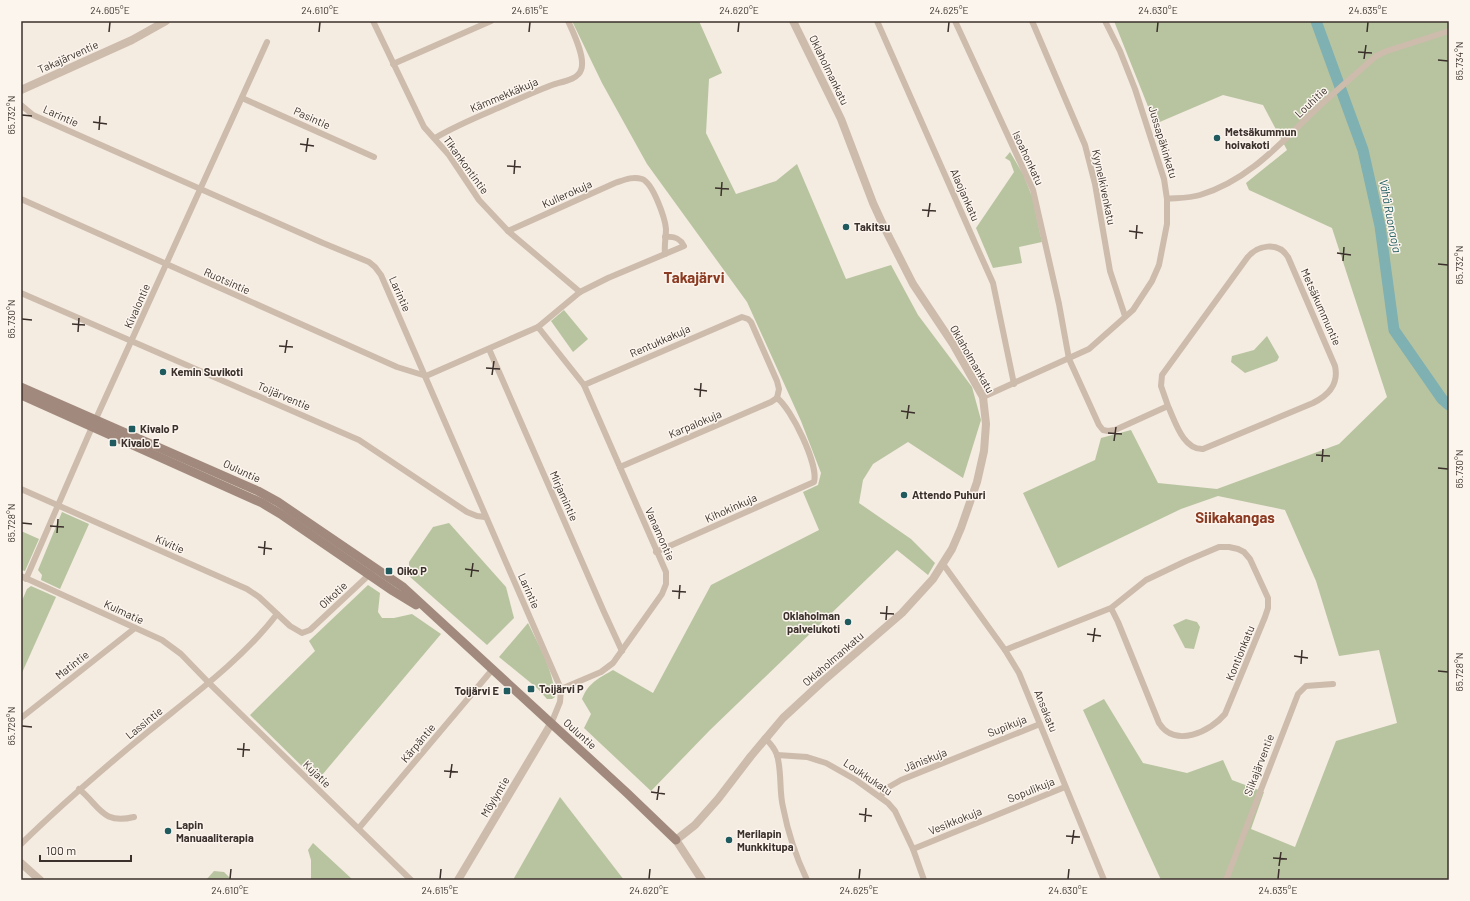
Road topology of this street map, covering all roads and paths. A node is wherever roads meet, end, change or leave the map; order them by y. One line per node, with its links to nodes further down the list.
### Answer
1 (166, 21): 13 (street, Takajärventie)
2 (373, 21): 12 (street, Tikankontintie)
3 (491, 21): 12 (street)
4 (568, 21): 16 (street, Kämmekkäkuja)
5 (793, 21): 37 (street, Oklaholmankatu)
6 (877, 21): 33 (street, Alaojankatu)
7 (955, 21): 31 (street, Isoahonkatu)
8 (1032, 21): 27 (street, Kyynelkivenkatu)
9 (1105, 21): 19 (street, Jussapäkinkatu)
10 (1449, 31): 19 (street, Louhitie)
11 (267, 42): 14 (street, Kivalontie)
12 (393, 64): 16 (street, Tikankontintie)
13 (21, 90)
14 (242, 98): 17 (street, Pasintie); 18 (street, Kivalontie)
15 (21, 105): 18 (street, Larintie)
16 (435, 138): 21 (street, Tikankontintie)
17 (374, 157)
18 (201, 188): 24 (street, Kivalontie); 32 (street, Larintie)
19 (1167, 199): 27 (street, Jussapäkinkatu)
20 (21, 200): 24 (street, Ruotsintie)
21 (508, 231): 22 (street, Kullerokuja); 26 (street, Tikankontintie)
22 (665, 237): 23 (street); 23 (street)
23 (665, 254): 26 (street)
24 (166, 265): 29 (street, Kivalontie); 32 (street, Ruotsintie)
25 (21, 292): 29 (street, Toijärventie)
26 (580, 292): 28 (street)
27 (1125, 316): 31 (street, Jussapäkinkatu)
28 (538, 327): 30 (street); 34 (street, Vanamontie)
29 (132, 341): 40 (street, Kivalontie); 44 (street, Toijärventie)
30 (489, 349): 32 (street); 56 (street, Mirjamintie)
31 (1069, 359): 33 (street, Jussapäkinkatu); 39 (street)
32 (426, 376): 44 (street, Larintie)
33 (1014, 384): 37 (street, Jussapäkinkatu)
34 (584, 385): 38 (street, Rentukkakuja); 41 (street, Vanamontie)
35 (21, 386): 40 (main road, Ouluntie)
36 (21, 395): 40 (main road, Ouluntie)
37 (983, 397): 46 (street, Oklaholmankatu)
38 (777, 398): 41 (street, Karpalokuja); 45 (street, Kihokinkuja)
39 (1168, 406): 39 (street, Metsäkummuntie)
40 (94, 423): 43 (street, Kivalontie); 47 (main road, Ouluntie); 48 (main road, Ouluntie)
41 (620, 466): 45 (street, Vanamontie)
42 (21, 488): 43 (street, Kivitie)
43 (59, 505): 49 (street, Kivalontie); 51 (street, Kivitie)
44 (485, 516): 60 (street, Larintie)
45 (656, 552): 56 (street, Vanamontie)
46 (943, 564): 55 (street, Ansakatu); 64 (street, Oklaholmankatu)
47 (376, 568): 48 (street, Oikotie); 52 (main road, Ouluntie)
48 (370, 575): 52 (main road, Ouluntie); 54 (street, Oikotie)
49 (24, 578): 53 (street, Kulmatie)
50 (1111, 608): 50 (street, Kontionkatu); 55 (street, Kontionkatu)
51 (277, 614): 54 (street, Kivitie); 58 (street, Lassintie)
52 (431, 614): 57 (main road, Ouluntie)
53 (135, 628): 58 (street, Kulmatie); 61 (street, Matintie)
54 (302, 633)
55 (1005, 650): 63 (street, Ansakatu)
56 (622, 651): 60 (street, Vanamontie)
57 (492, 670): 62 (main road, Ouluntie); 72 (street, Kärpäntie)
58 (209, 683): 68 (street, Lassintie); 72 (street, Kujatie)
59 (1333, 684): 84 (street, Siikajärventie)
60 (561, 689): 62 (street)
61 (21, 718)
62 (551, 724): 73 (main road, Ouluntie); 79 (street, Möylyntie)
63 (1040, 724): 65 (street, Supikuja); 67 (street, Ansakatu)
64 (765, 738): 66 (street); 73 (street, Oklaholmankatu)
65 (982, 748): 69 (street, Jäniskuja)
66 (777, 755): 69 (street, Loukkukatu); 81 (street)
67 (1066, 787): 70 (street, Sopulikuja); 83 (street, Ansakatu)
68 (79, 789): 71 (street); 74 (street, Lassintie)
69 (880, 797): 75 (street, Loukkukatu)
70 (1005, 812): 75 (street, Vesikkokuja)
71 (134, 817)
72 (359, 828): 78 (street, Kujatie)
73 (676, 840): 80 (street, Ouluntie)
74 (21, 844)
75 (913, 849): 82 (street, Loukkukatu)
76 (21, 863): 77 (street)
77 (40, 880)
78 (411, 880)
79 (458, 880)
80 (702, 880)
81 (808, 880)
82 (924, 880)
83 (1104, 880)
84 (1226, 880)

